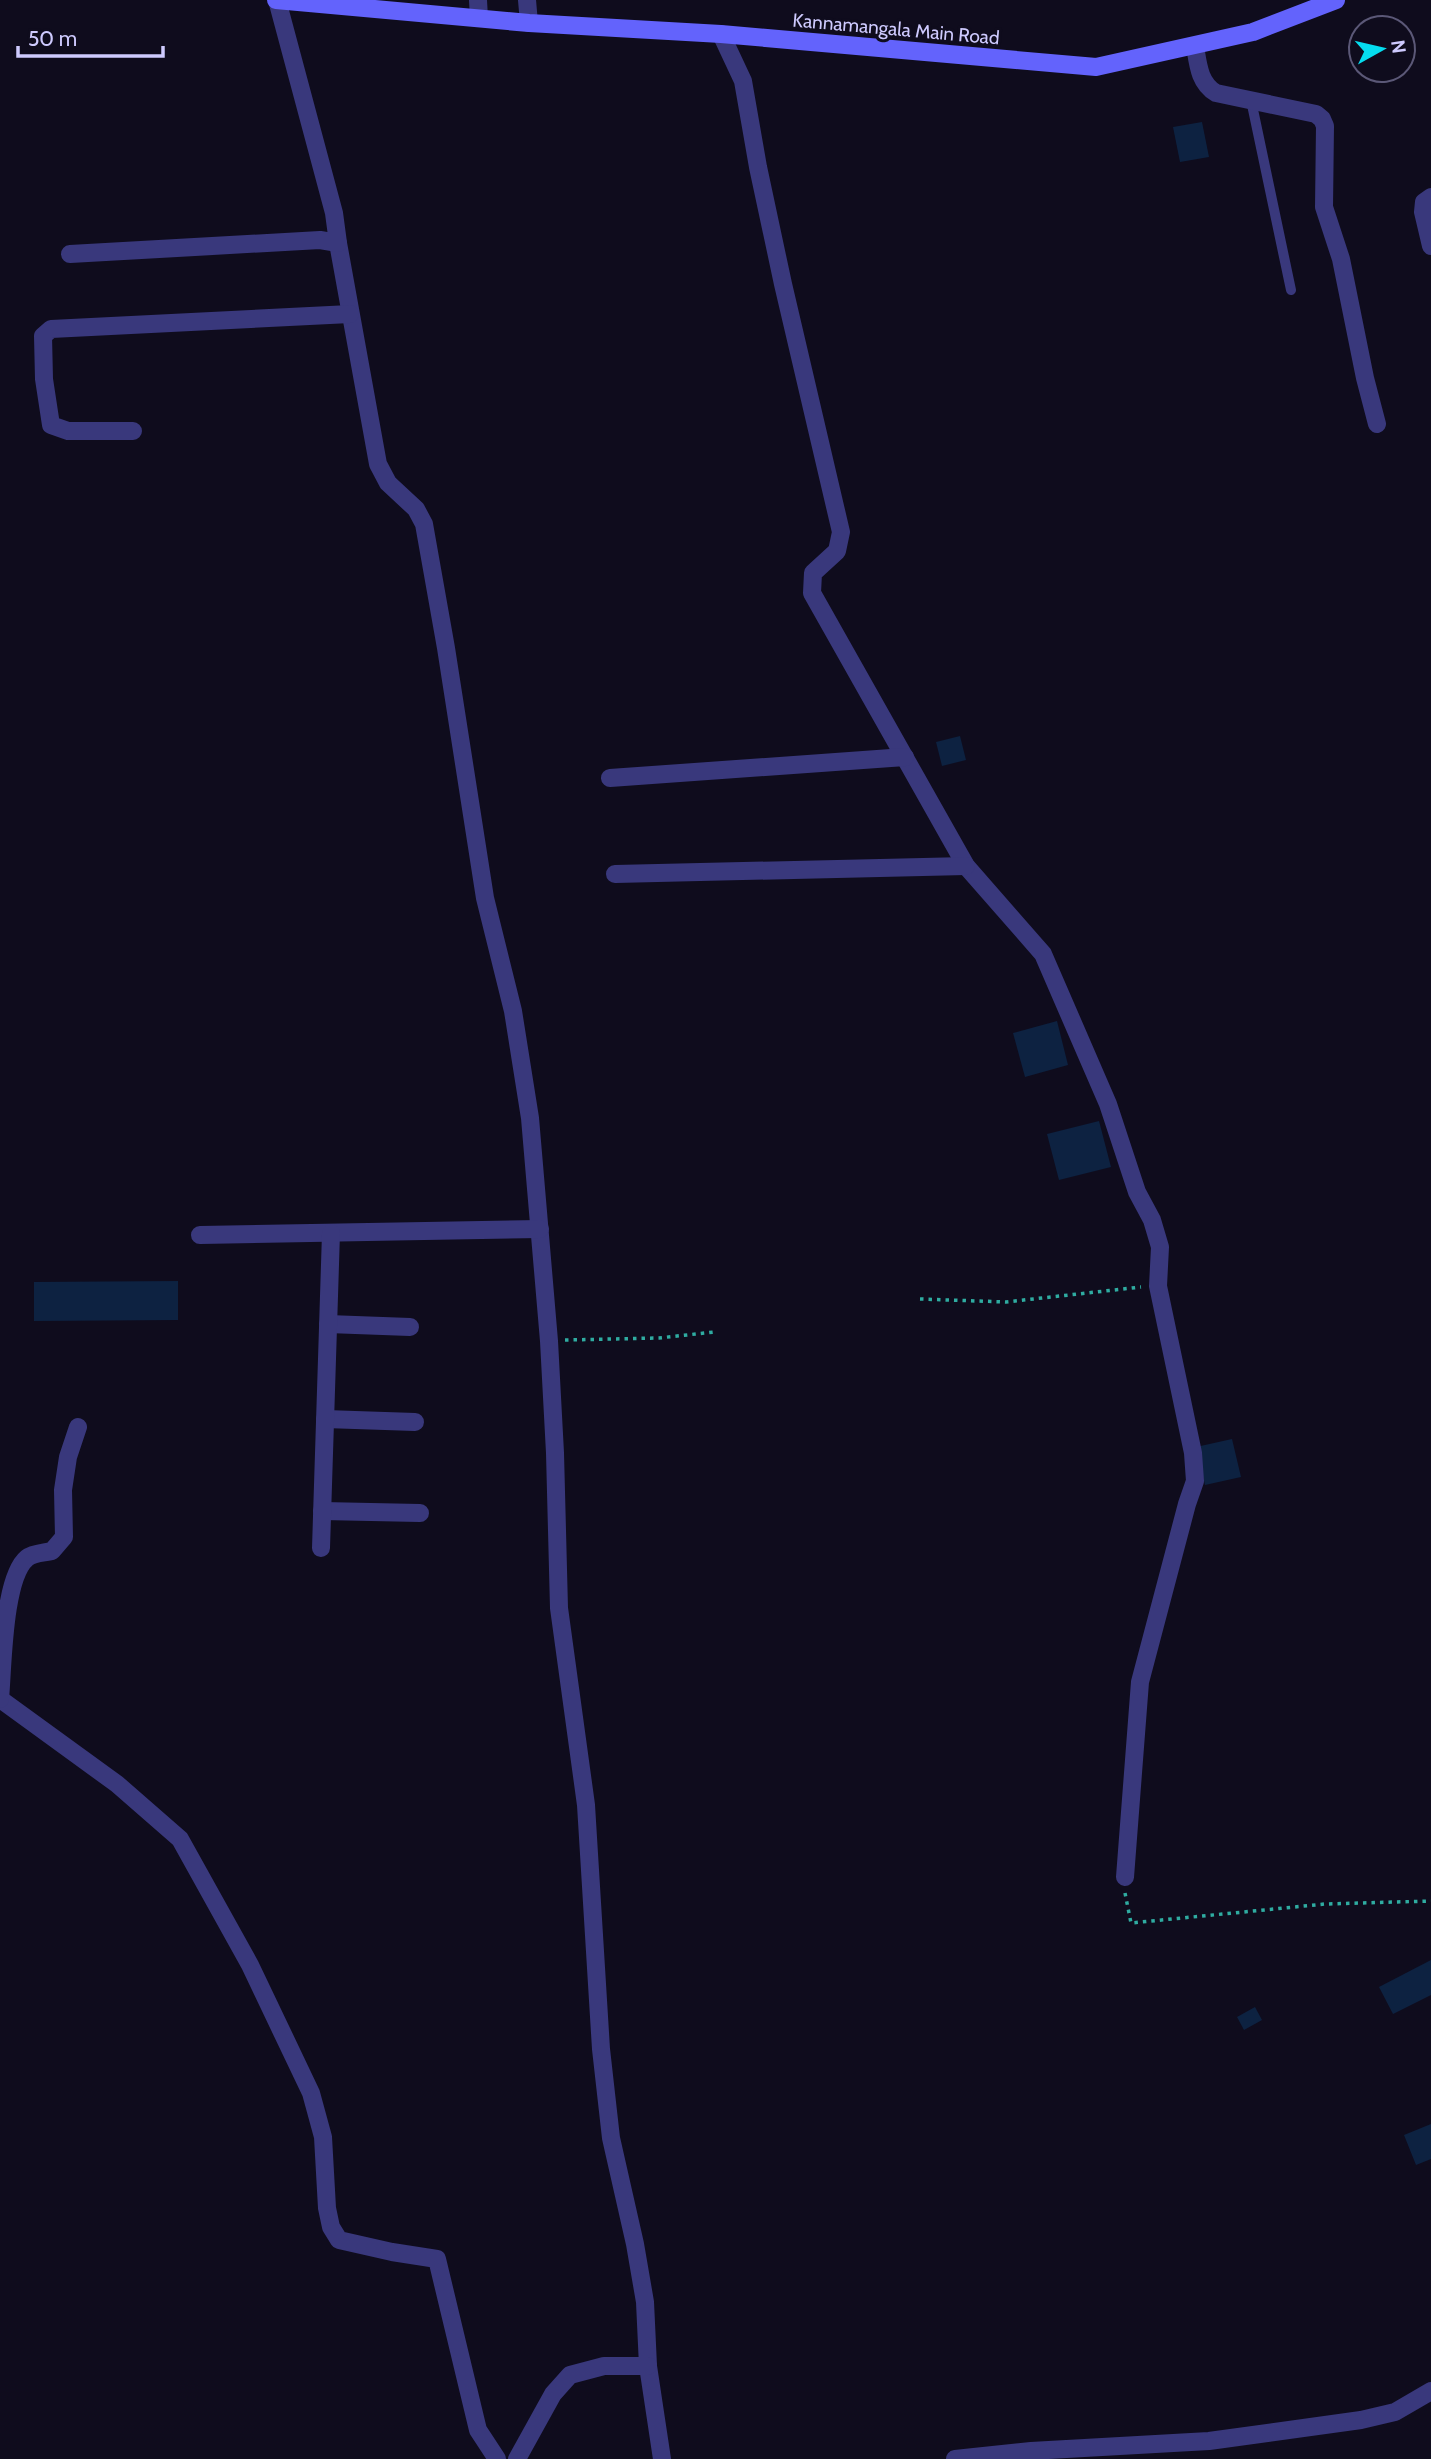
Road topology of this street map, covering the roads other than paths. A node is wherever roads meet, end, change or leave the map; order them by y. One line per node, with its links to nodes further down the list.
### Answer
1 (277, 0): 5 (main road, Kannamangala Main Road); 12 (street)
2 (478, 0): 6 (street)
3 (527, 0): 7 (street)
4 (1336, 0): 9 (main road, Kannamangala Main Road)
5 (365, 4): 6 (main road, Kannamangala Main Road)
6 (479, 18): 7 (main road, Kannamangala Main Road)
7 (528, 23): 8 (main road, Kannamangala Main Road)
8 (720, 34): 9 (main road, Kannamangala Main Road); 19 (street)
9 (1195, 46): 10 (street)
10 (1251, 100): 15 (lane); 17 (street)
11 (1431, 197): 13 (street)
12 (338, 243): 14 (street); 16 (street)
13 (1431, 246)
14 (70, 254)
15 (1291, 290)
16 (350, 313): 18 (street); 23 (street)
17 (1377, 424)
18 (134, 431)
19 (905, 757): 20 (street); 21 (street)
20 (610, 778)
21 (966, 866): 22 (street); 35 (street)
22 (615, 874)
23 (540, 1229): 24 (street); 36 (street)
24 (331, 1233): 25 (street); 26 (street)
25 (200, 1236)
26 (328, 1324): 27 (street); 28 (street)
27 (410, 1327)
28 (325, 1419): 29 (street); 31 (street)
29 (415, 1422)
30 (78, 1426): 34 (street)
31 (323, 1511): 32 (street); 33 (street)
32 (420, 1513)
33 (321, 1548)
34 (0, 1699): 38 (street)
35 (1125, 1877)
36 (648, 2366): 39 (street); 40 (street)
37 (1431, 2391): 41 (street)
38 (497, 2459)
39 (517, 2459)
40 (662, 2459)
41 (955, 2459)

